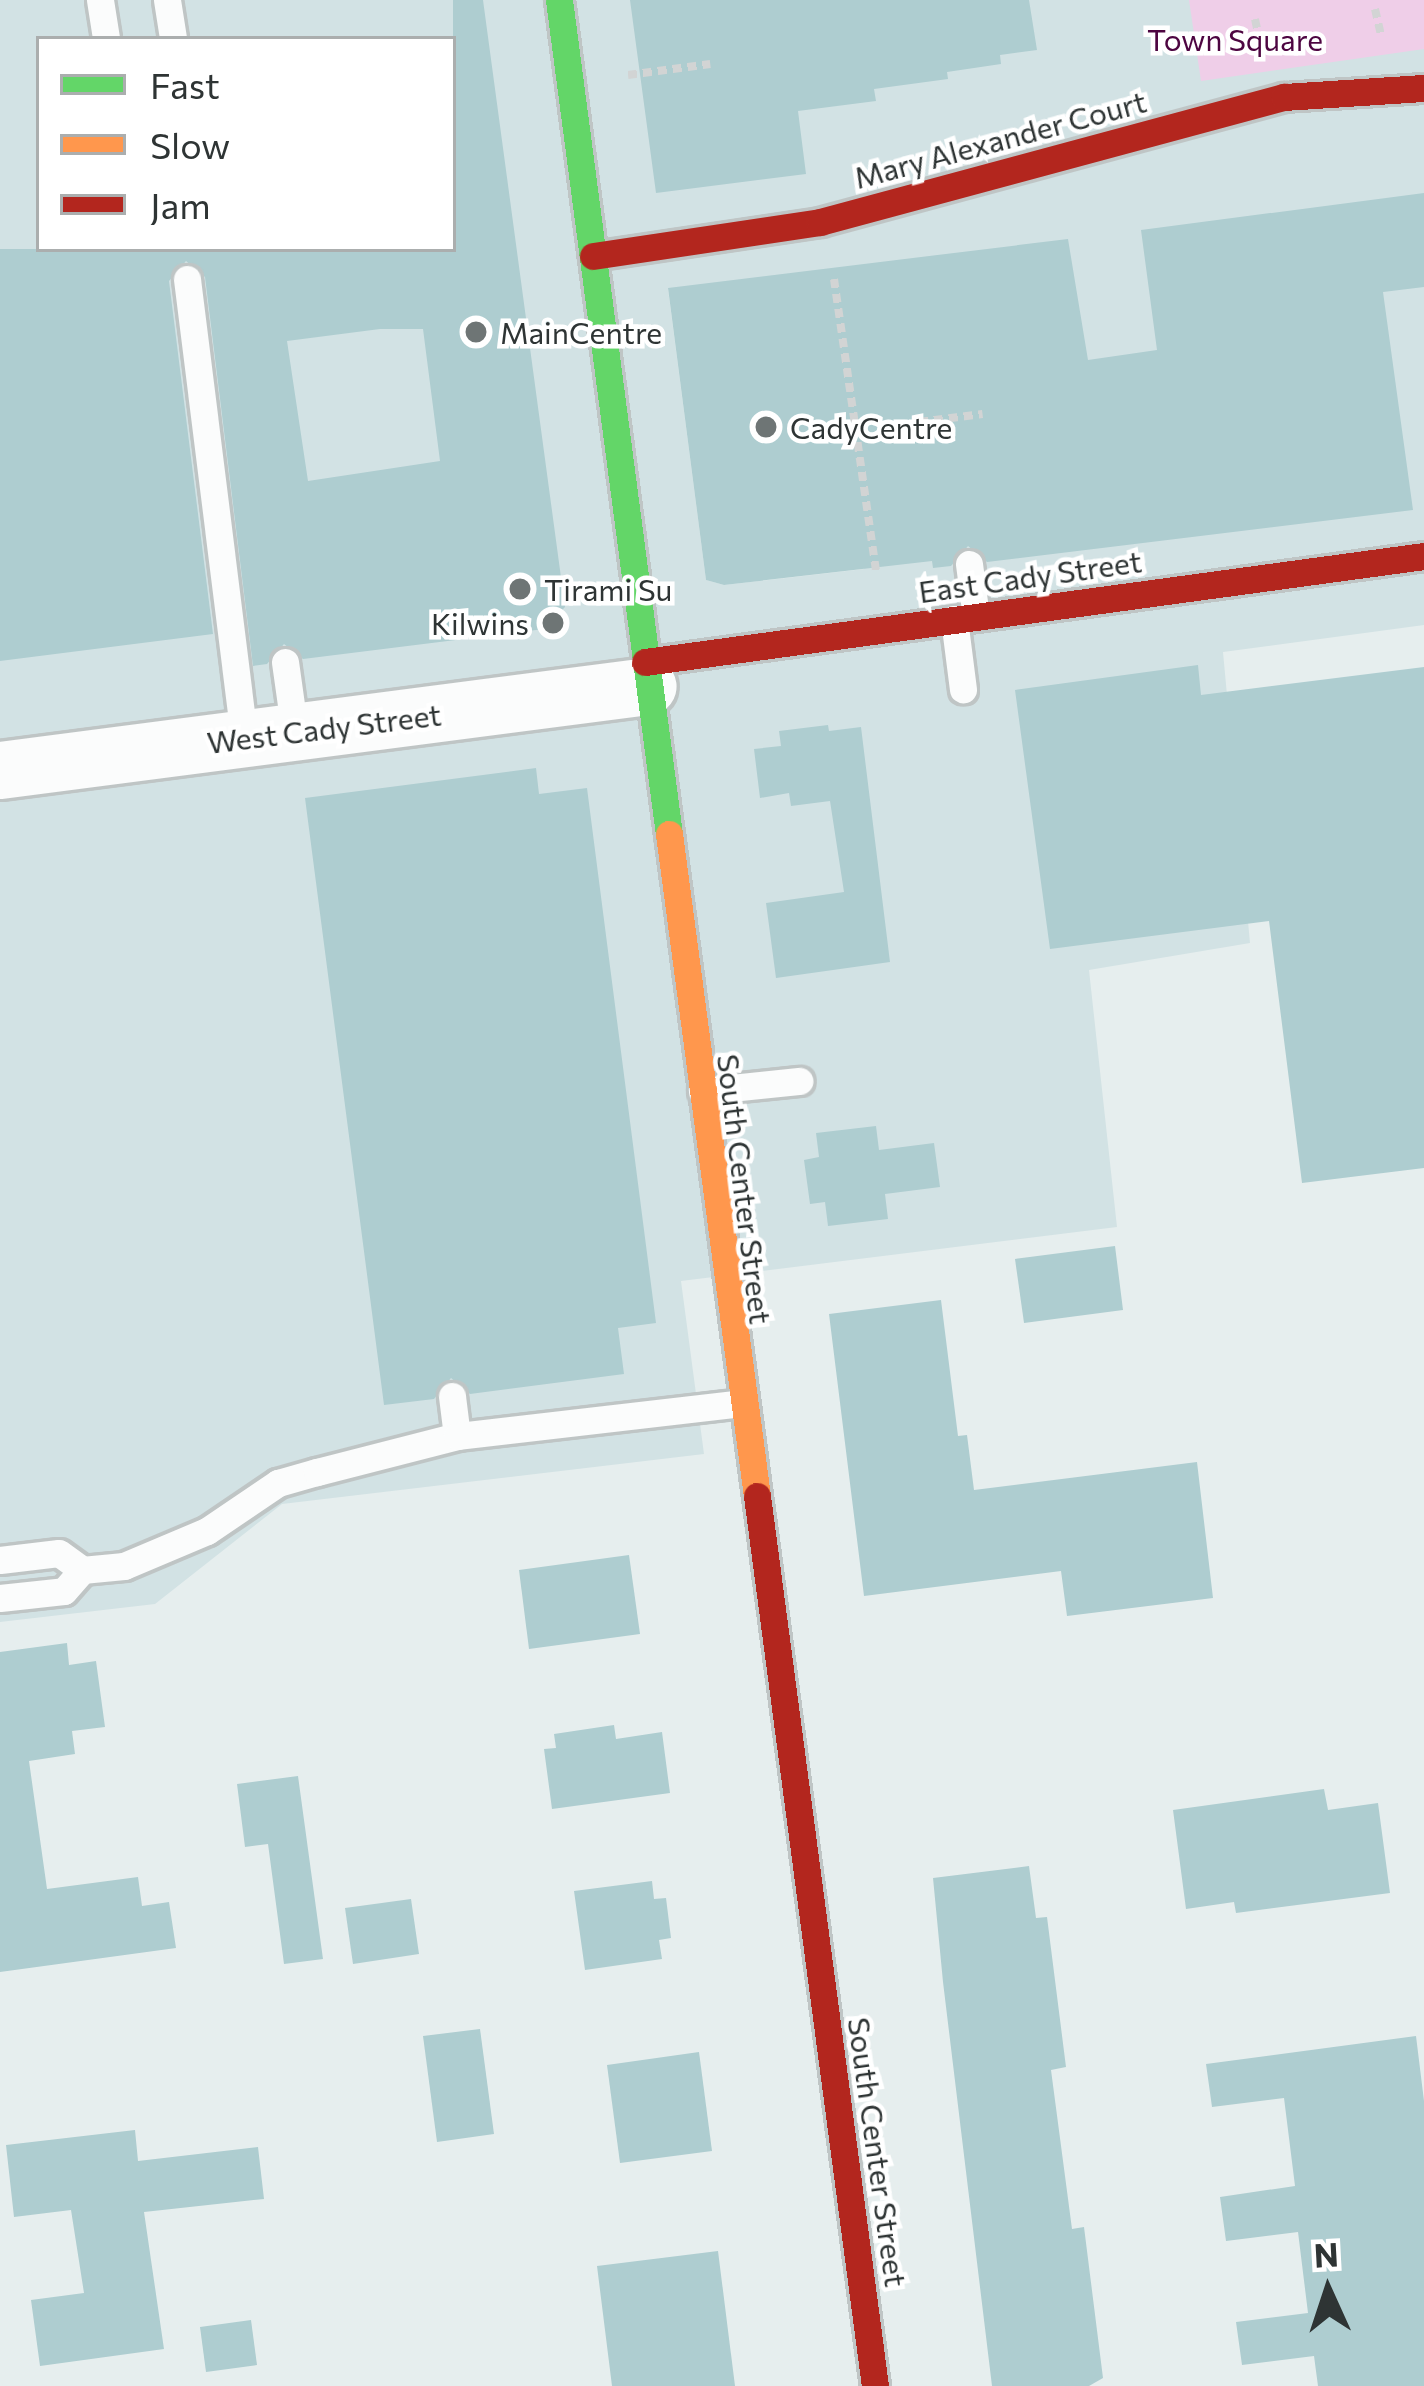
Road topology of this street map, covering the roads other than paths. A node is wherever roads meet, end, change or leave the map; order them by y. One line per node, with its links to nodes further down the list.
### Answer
1 (100, 0): 4 (lane)
2 (167, 0): 5 (lane)
3 (559, 0): 7 (main road, South Center Street)
4 (106, 36)
5 (172, 36)
6 (1424, 88): 7 (main road, Mary Alexander Court)
7 (593, 256): 13 (main road, South Center Street)
8 (187, 279): 15 (lane)
9 (1424, 556): 11 (main road, East Cady Street)
10 (969, 564): 11 (lane)
11 (965, 618): 13 (main road, East Cady Street); 14 (lane)
12 (285, 662): 15 (lane)
13 (646, 674): 15 (street, West Cady Street); 18 (main road, South Center Street)
14 (963, 689)
15 (269, 736): 16 (street, West Cady Street)
16 (0, 770)
17 (799, 1081): 18 (lane)
18 (699, 1091): 20 (main road, South Center Street)
19 (452, 1396): 21 (lane)
20 (740, 1403): 21 (lane); 25 (main road, South Center Street)
21 (457, 1436): 23 (lane)
22 (0, 1560): 23 (lane)
23 (82, 1570): 24 (lane)
24 (0, 1598)
25 (875, 2386)

